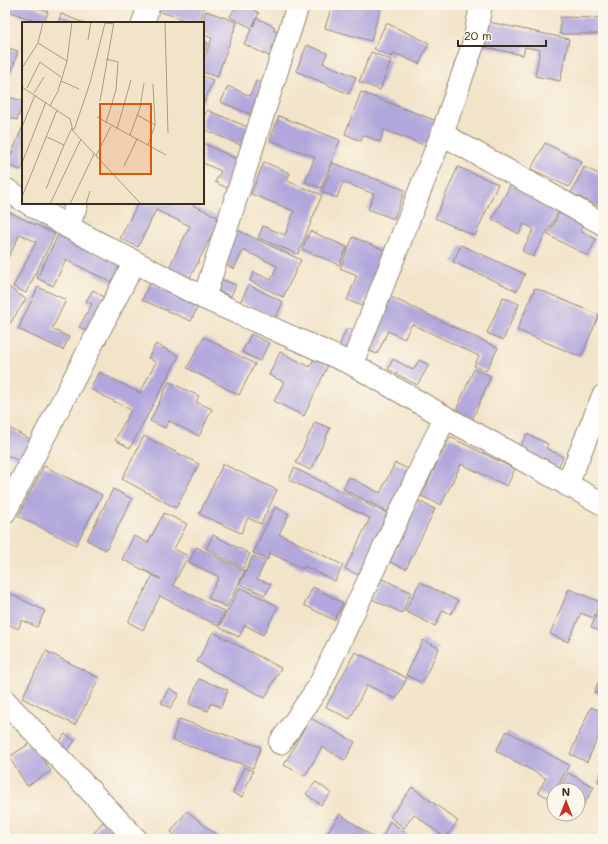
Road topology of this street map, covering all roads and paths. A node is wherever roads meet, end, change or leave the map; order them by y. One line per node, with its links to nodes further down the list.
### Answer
1 (149, 5): 4 (street)
2 (298, 5): 13 (street)
3 (481, 5): 5 (street)
4 (143, 22)
5 (442, 134): 10 (street); 14 (street)
6 (5, 189): 7 (street)
7 (22, 199)
8 (30, 204): 11 (street)
9 (76, 204): 11 (street)
10 (603, 224)
11 (68, 227): 12 (street)
12 (134, 263): 13 (street); 19 (street)
13 (204, 298): 14 (street)
14 (352, 364): 16 (street)
15 (603, 396): 17 (street)
16 (445, 418): 17 (street); 21 (street)
17 (567, 484): 18 (street)
18 (603, 504)
19 (5, 512)
20 (5, 701): 22 (street)
21 (280, 743)
22 (136, 839)

